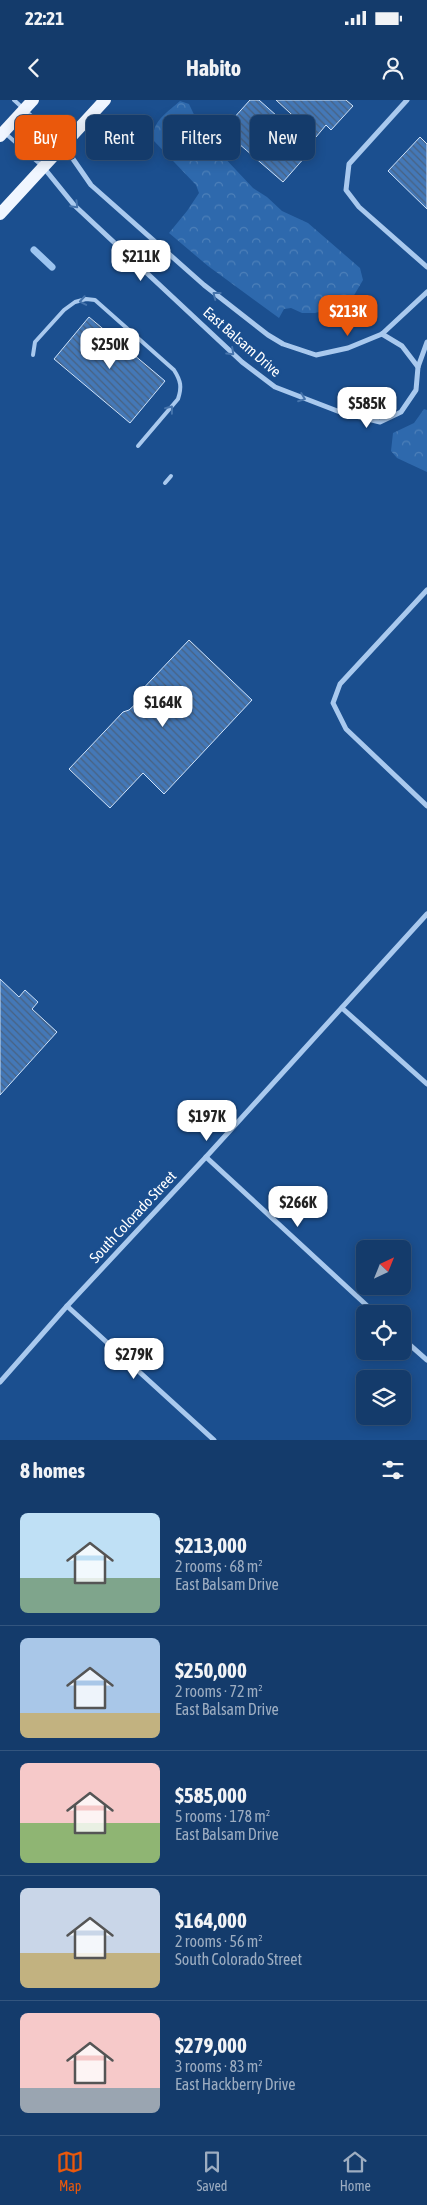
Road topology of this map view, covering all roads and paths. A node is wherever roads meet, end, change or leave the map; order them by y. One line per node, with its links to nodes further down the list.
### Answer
1 (14, 100): 4 (lane)
2 (106, 100): 7 (main road)
3 (407, 100): 12 (street)
4 (28, 105): 5 (lane); 6 (main road)
5 (37, 115)
6 (1, 132): 10 (lane)
7 (76, 132)
8 (50, 160): 10 (main road)
9 (73, 160): 14 (street, East Balsam Drive, one-way to 9)
10 (43, 168): 11 (main road); 17 (street, East Balsam Drive, one-way to 17)
11 (0, 214)
12 (427, 267)
13 (427, 292): 14 (street, East Balsam Drive)
14 (382, 334): 17 (street)
15 (427, 342): 17 (street, East Balsam Drive)
16 (33, 355): 18 (lane, one-way to 16)
17 (418, 366)
18 (138, 446)
19 (171, 476): 20 (lane)
20 (165, 483)
21 (427, 590): 22 (street)
22 (427, 806)
23 (427, 914): 24 (street, South Colorado Street)
24 (342, 1008): 25 (street); 26 (street, South Colorado Street)
25 (427, 1084)
26 (206, 1157): 27 (street); 28 (street, South Colorado Street)
27 (366, 1305)
28 (67, 1306): 31 (street, South Colorado Street); 32 (street)
29 (411, 1346): 30 (street)
30 (427, 1360)
31 (0, 1382)
32 (214, 1440)

